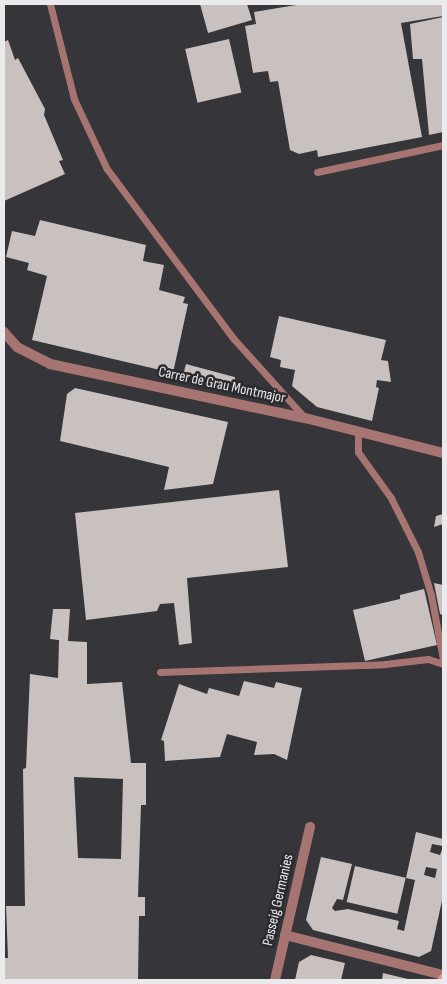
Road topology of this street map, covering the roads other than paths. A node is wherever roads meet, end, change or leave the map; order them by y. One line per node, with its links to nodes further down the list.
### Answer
1 (50, 4): 5 (lane)
2 (443, 145): 3 (lane)
3 (317, 172)
4 (4, 332): 5 (street, Carrer de Grau Montmajor)
5 (305, 418): 6 (street, Carrer de Grau Montmajor)
6 (358, 432): 7 (street, Carrer de Grau Montmajor); 8 (lane)
7 (443, 454)
8 (443, 659)
9 (443, 664): 10 (lane)
10 (160, 672)
11 (310, 827): 12 (street, Passeig Germanies)
12 (285, 935): 13 (street); 14 (street, Passeig Germanies)
13 (443, 978)
14 (275, 980)

